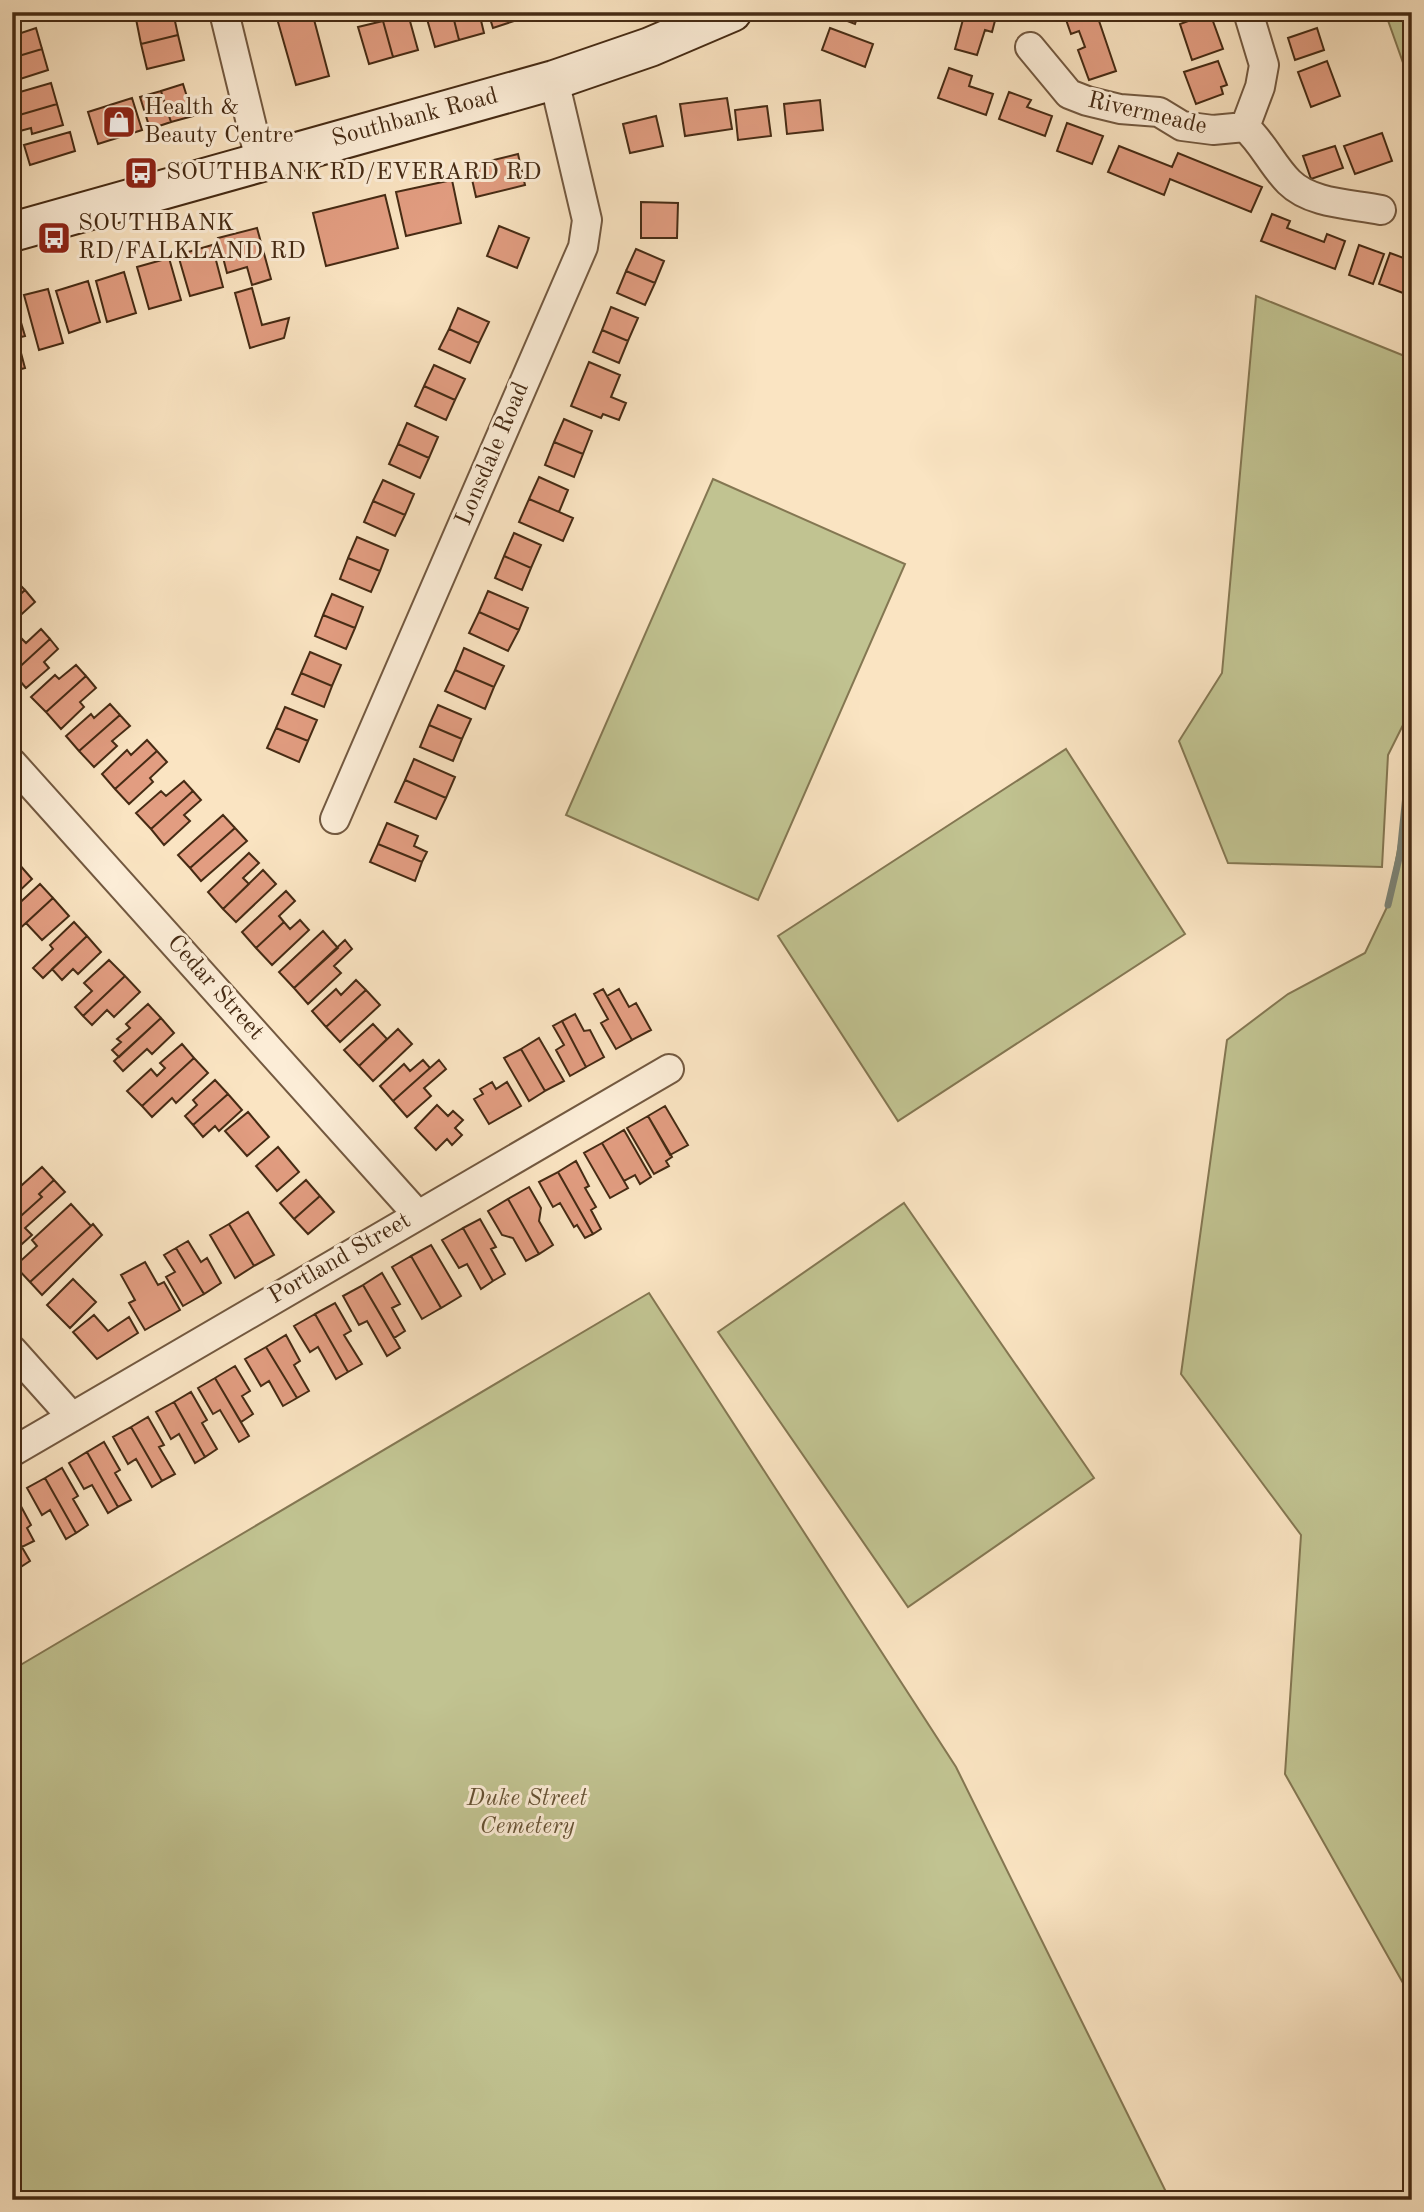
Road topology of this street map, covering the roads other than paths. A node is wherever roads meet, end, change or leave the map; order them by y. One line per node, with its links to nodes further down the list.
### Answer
1 (224, 12): 7 (street)
2 (732, 12): 5 (street, Southbank Road)
3 (1248, 12): 6 (street)
4 (1030, 47): 6 (street, Rivermeade)
5 (554, 80): 7 (street, Southbank Road); 11 (street, Lonsdale Road)
6 (1245, 127): 8 (street)
7 (260, 160): 9 (street, Southbank Road)
8 (1381, 209)
9 (12, 232)
10 (12, 763): 13 (street, Cedar Street)
11 (335, 819)
12 (669, 1069): 13 (street, Portland Street)
13 (417, 1214): 15 (street, Portland Street)
14 (12, 1350): 15 (street)
15 (72, 1416): 16 (street, Portland Street)
16 (12, 1452)

